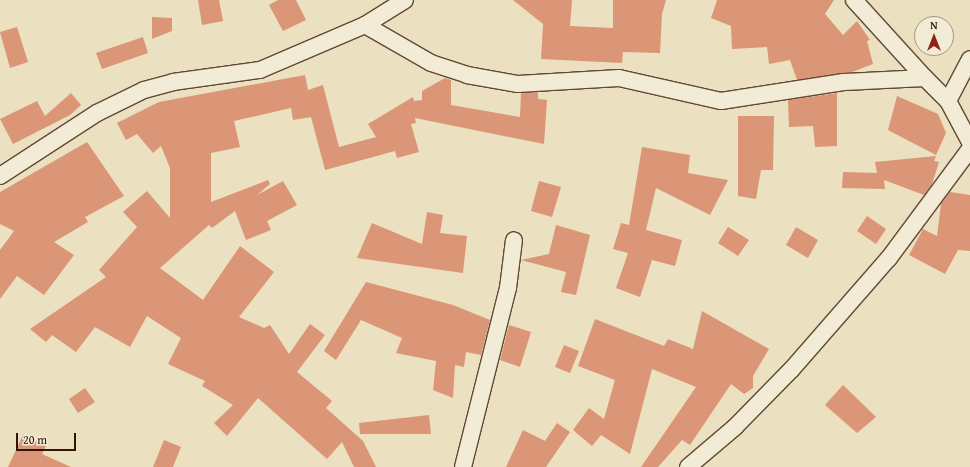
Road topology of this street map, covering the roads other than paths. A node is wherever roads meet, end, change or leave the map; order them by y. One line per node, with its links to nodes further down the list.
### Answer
1 (405, 0): 3 (street)
2 (854, 0): 5 (street)
3 (364, 25): 5 (street); 9 (street)
4 (970, 59): 6 (street)
5 (925, 78): 6 (street)
6 (948, 101): 7 (street)
7 (970, 142)
8 (970, 149): 12 (street)
9 (0, 176)
10 (514, 240): 11 (street)
11 (463, 467)
12 (688, 467)

